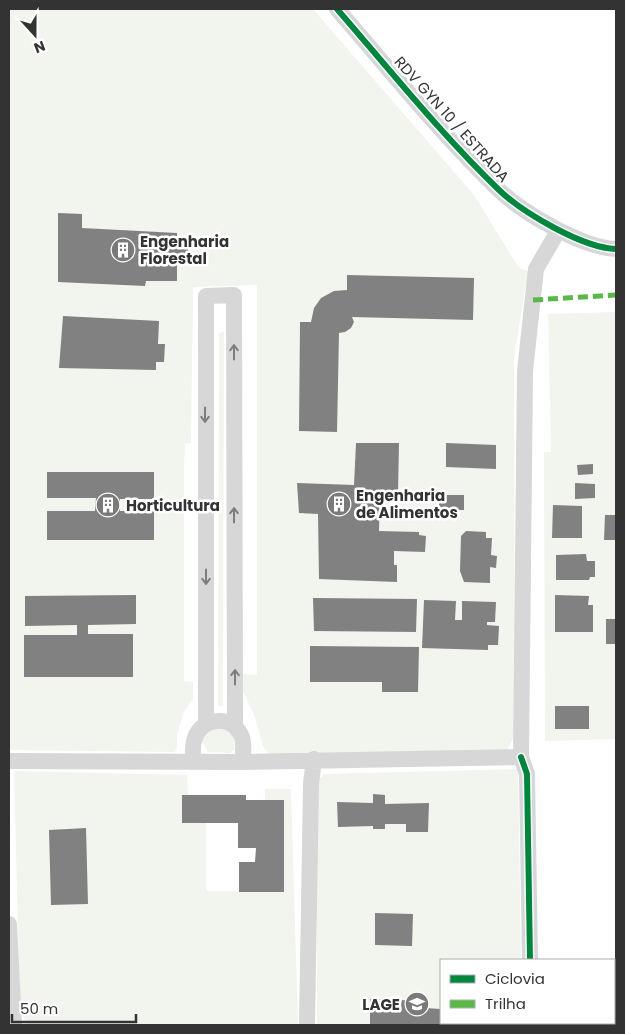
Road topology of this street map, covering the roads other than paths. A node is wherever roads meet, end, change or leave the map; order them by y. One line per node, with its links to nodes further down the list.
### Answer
1 (337, 9): 2 (street, RDV GYN 10 / ESTRADA)
2 (558, 232): 3 (street, RDV GYN 10 / ESTRADA); 6 (street)
3 (616, 249)
4 (206, 724): 5 (street); 5 (street, one-way to 4); 9 (street)
5 (235, 726): 10 (street)
6 (521, 757): 7 (street); 12 (street)
7 (314, 759): 10 (street); 14 (street)
8 (9, 761): 9 (street)
9 (193, 761): 10 (street)
10 (242, 762)
11 (9, 924): 13 (street)
12 (530, 959)
13 (14, 1025)
14 (306, 1025)

